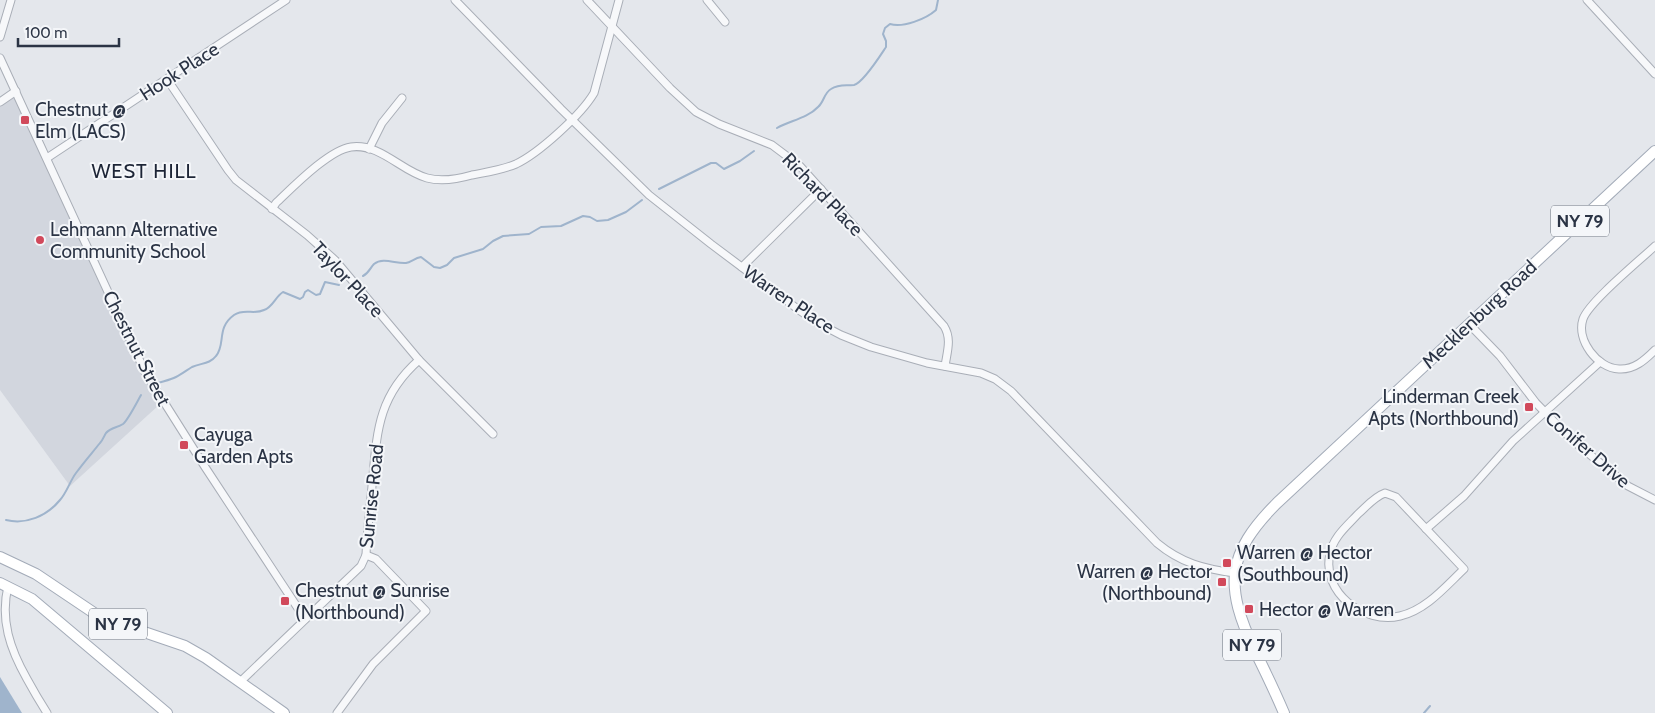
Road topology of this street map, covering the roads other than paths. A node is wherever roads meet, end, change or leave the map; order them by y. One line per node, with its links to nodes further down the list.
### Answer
1 (11, 0): 10 (street)
2 (286, 0): 13 (street, Hook Place)
3 (455, 0): 17 (street, Warren Place)
4 (587, 0): 9 (street, Richard Place)
5 (619, 0): 9 (street)
6 (707, 0): 8 (street)
7 (1587, 0): 12 (street)
8 (725, 22)
9 (611, 26): 17 (street); 21 (street, Richard Place)
10 (0, 37)
11 (0, 58): 14 (street, Chestnut Street)
12 (1655, 74)
13 (166, 79): 20 (street, Hook Place); 22 (street, Taylor Place)
14 (16, 91): 16 (street); 20 (street, Chestnut Street)
15 (402, 98): 18 (street)
16 (0, 102)
17 (572, 120): 18 (street); 24 (street, Warren Place)
18 (369, 148): 22 (street)
19 (1655, 151): 25 (main road, Mecklenburg Road / NY 79)
20 (47, 158): 38 (street, Chestnut Street)
21 (821, 189): 24 (street); 29 (street, Richard Place)
22 (272, 208): 27 (street, Taylor Place)
23 (1655, 246): 28 (street)
24 (742, 267): 29 (street, Warren Place)
25 (1469, 324): 30 (street, Conifer Drive); 36 (main road, Mecklenburg Road / NY 79)
26 (1655, 350): 28 (street)
27 (419, 360): 31 (street, Taylor Place); 34 (street, Sunrise Road)
28 (1600, 362): 30 (street)
29 (945, 366): 36 (street, Warren Place)
30 (1546, 413): 32 (street, Conifer Drive); 33 (street)
31 (493, 434)
32 (1655, 500)
33 (1426, 529): 33 (street)
34 (366, 555): 38 (street, Sunrise Road); 43 (street)
35 (0, 557): 39 (main road, NY 79)
36 (1235, 573): 44 (main road, NY 79)
37 (4, 584): 40 (street); 41 (main road)
38 (305, 619): 39 (street, Sunrise Road)
39 (240, 682): 42 (main road, NY 79)
40 (47, 713)
41 (167, 713)
42 (284, 713)
43 (337, 713)
44 (1284, 713)

